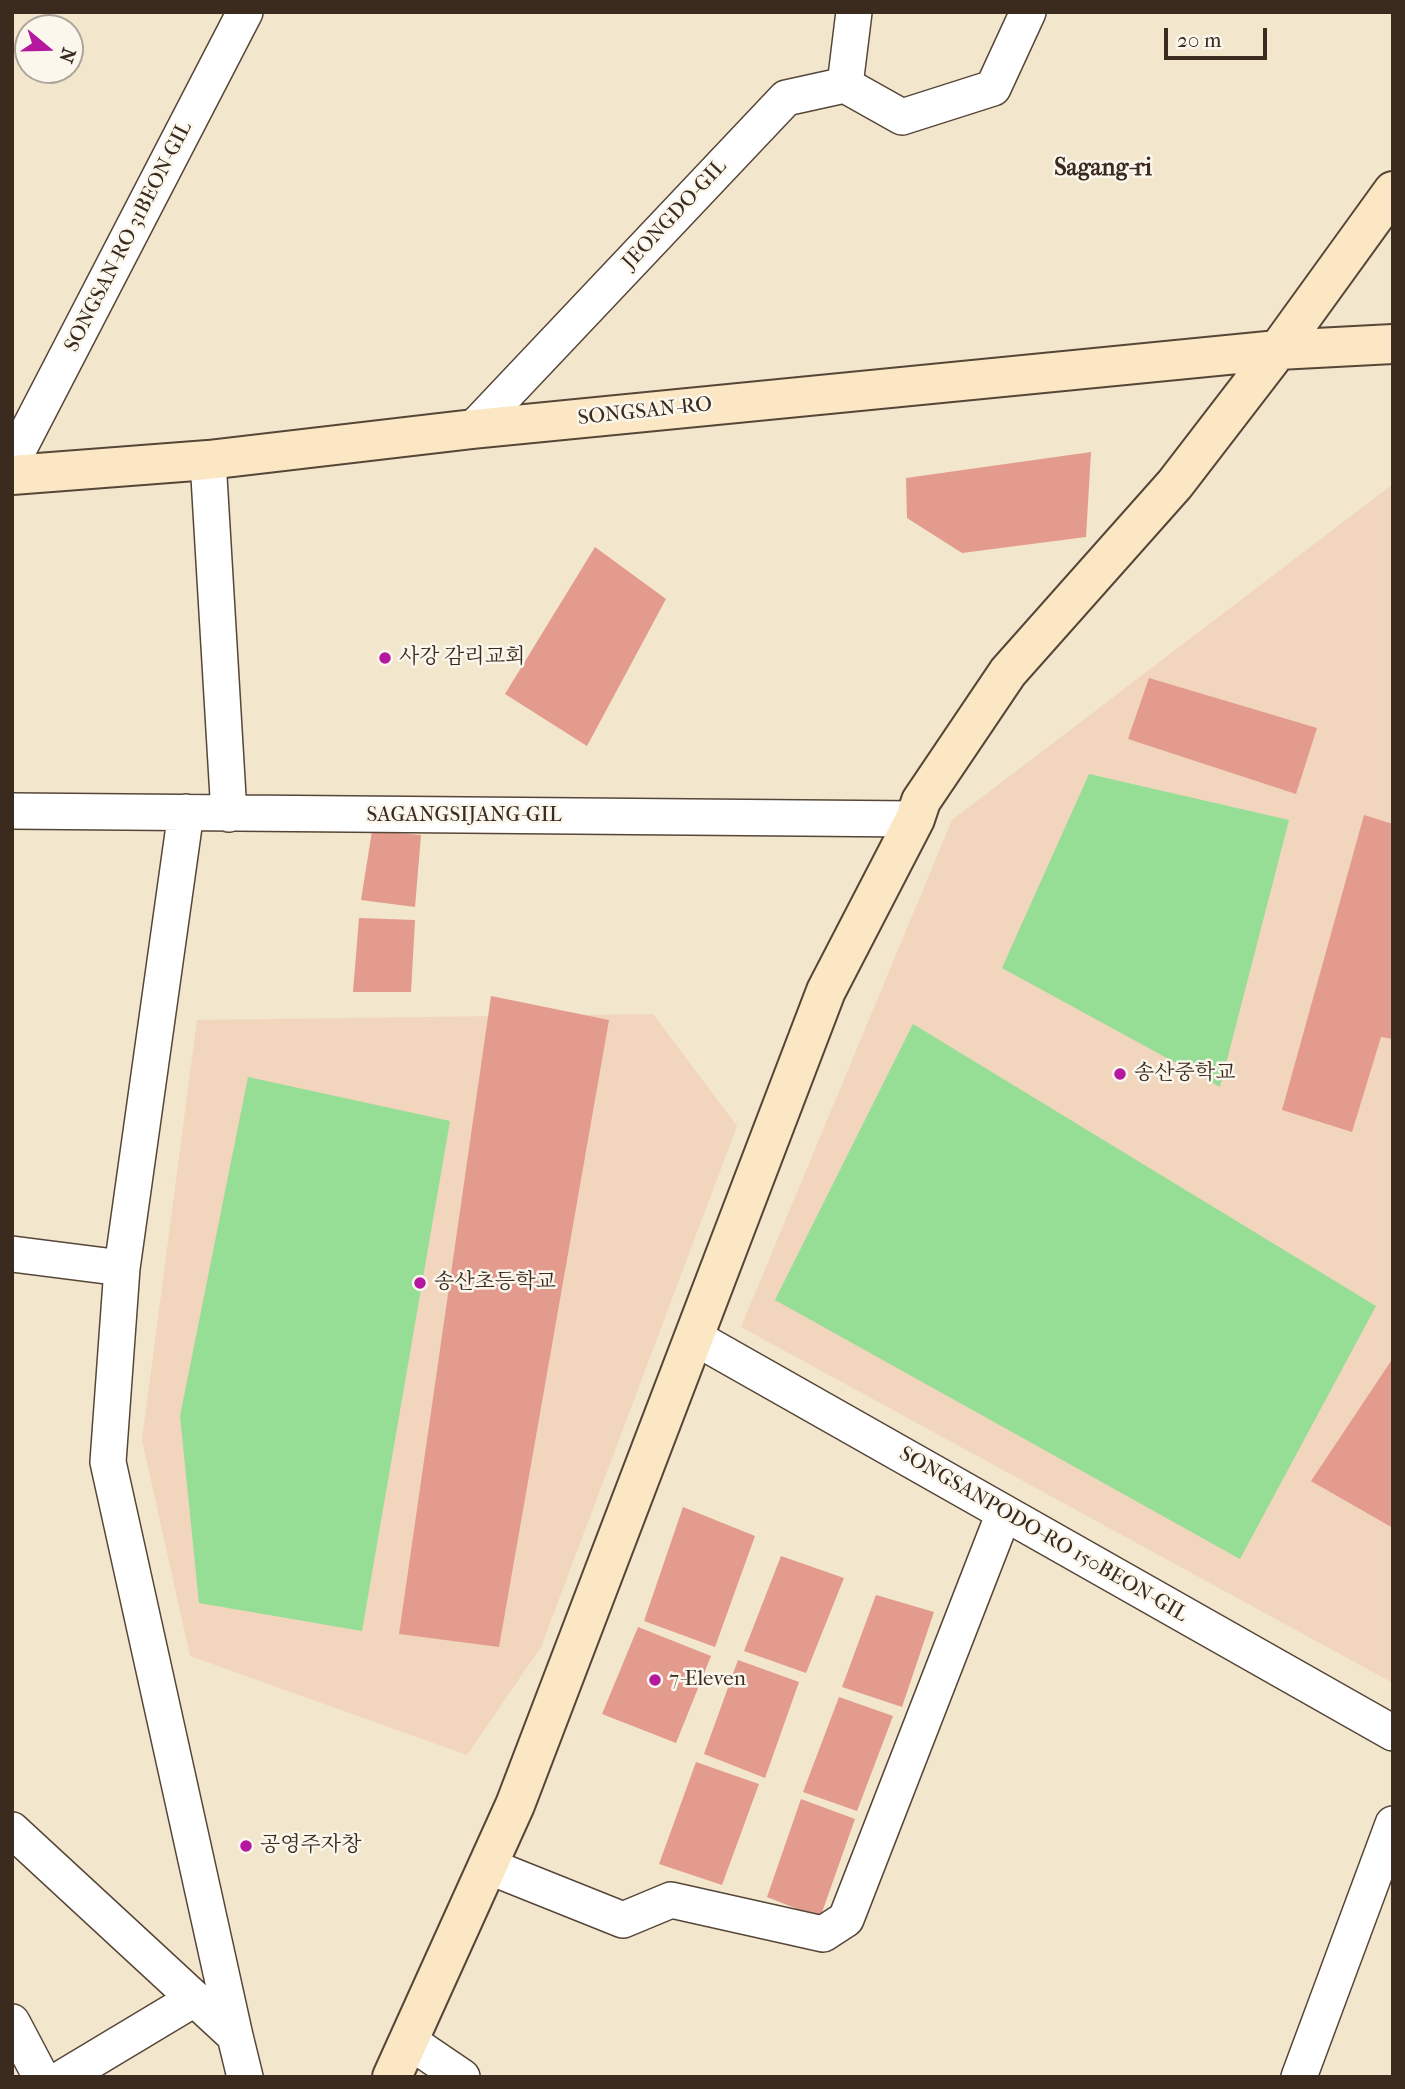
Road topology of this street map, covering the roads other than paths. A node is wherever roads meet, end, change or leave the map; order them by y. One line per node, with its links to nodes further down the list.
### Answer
1 (245, 12): 10 (street, SONGSAN-RO 31BEON-GIL)
2 (854, 12): 4 (street)
3 (1028, 12): 4 (street)
4 (845, 85): 8 (street, JEONGDO-GIL)
5 (1393, 191): 7 (main road)
6 (1393, 344): 7 (main road, SONGSAN-RO)
7 (1278, 349): 8 (main road, SONGSAN-RO); 15 (main road)
8 (473, 429): 9 (main road, SONGSAN-RO)
9 (208, 460): 11 (main road, SONGSAN-RO); 14 (street)
10 (12, 462)
11 (12, 475)
12 (12, 811): 13 (street, SAGANGSIJANG-GIL)
13 (187, 812): 14 (street, SAGANGSIJANG-GIL); 17 (street)
14 (229, 814): 15 (street, SAGANGSIJANG-GIL)
15 (915, 819): 18 (main road)
16 (12, 1254): 17 (street)
17 (122, 1268): 26 (street)
18 (694, 1337): 19 (street, SONGSANPODO-RO 150BEON-GIL); 23 (main road)
19 (1004, 1513): 20 (street, SONGSANPODO-RO 150BEON-GIL); 23 (street)
20 (1393, 1733)
21 (1393, 1824): 33 (street)
22 (12, 1830): 24 (street)
23 (488, 1866): 27 (main road)
24 (194, 1998): 26 (street); 29 (street)
25 (12, 2022): 28 (street)
26 (235, 2036): 30 (street)
27 (409, 2041): 31 (main road); 32 (street)
28 (41, 2077)
29 (64, 2077)
30 (245, 2077)
31 (392, 2077)
32 (462, 2077)
33 (1299, 2077)

